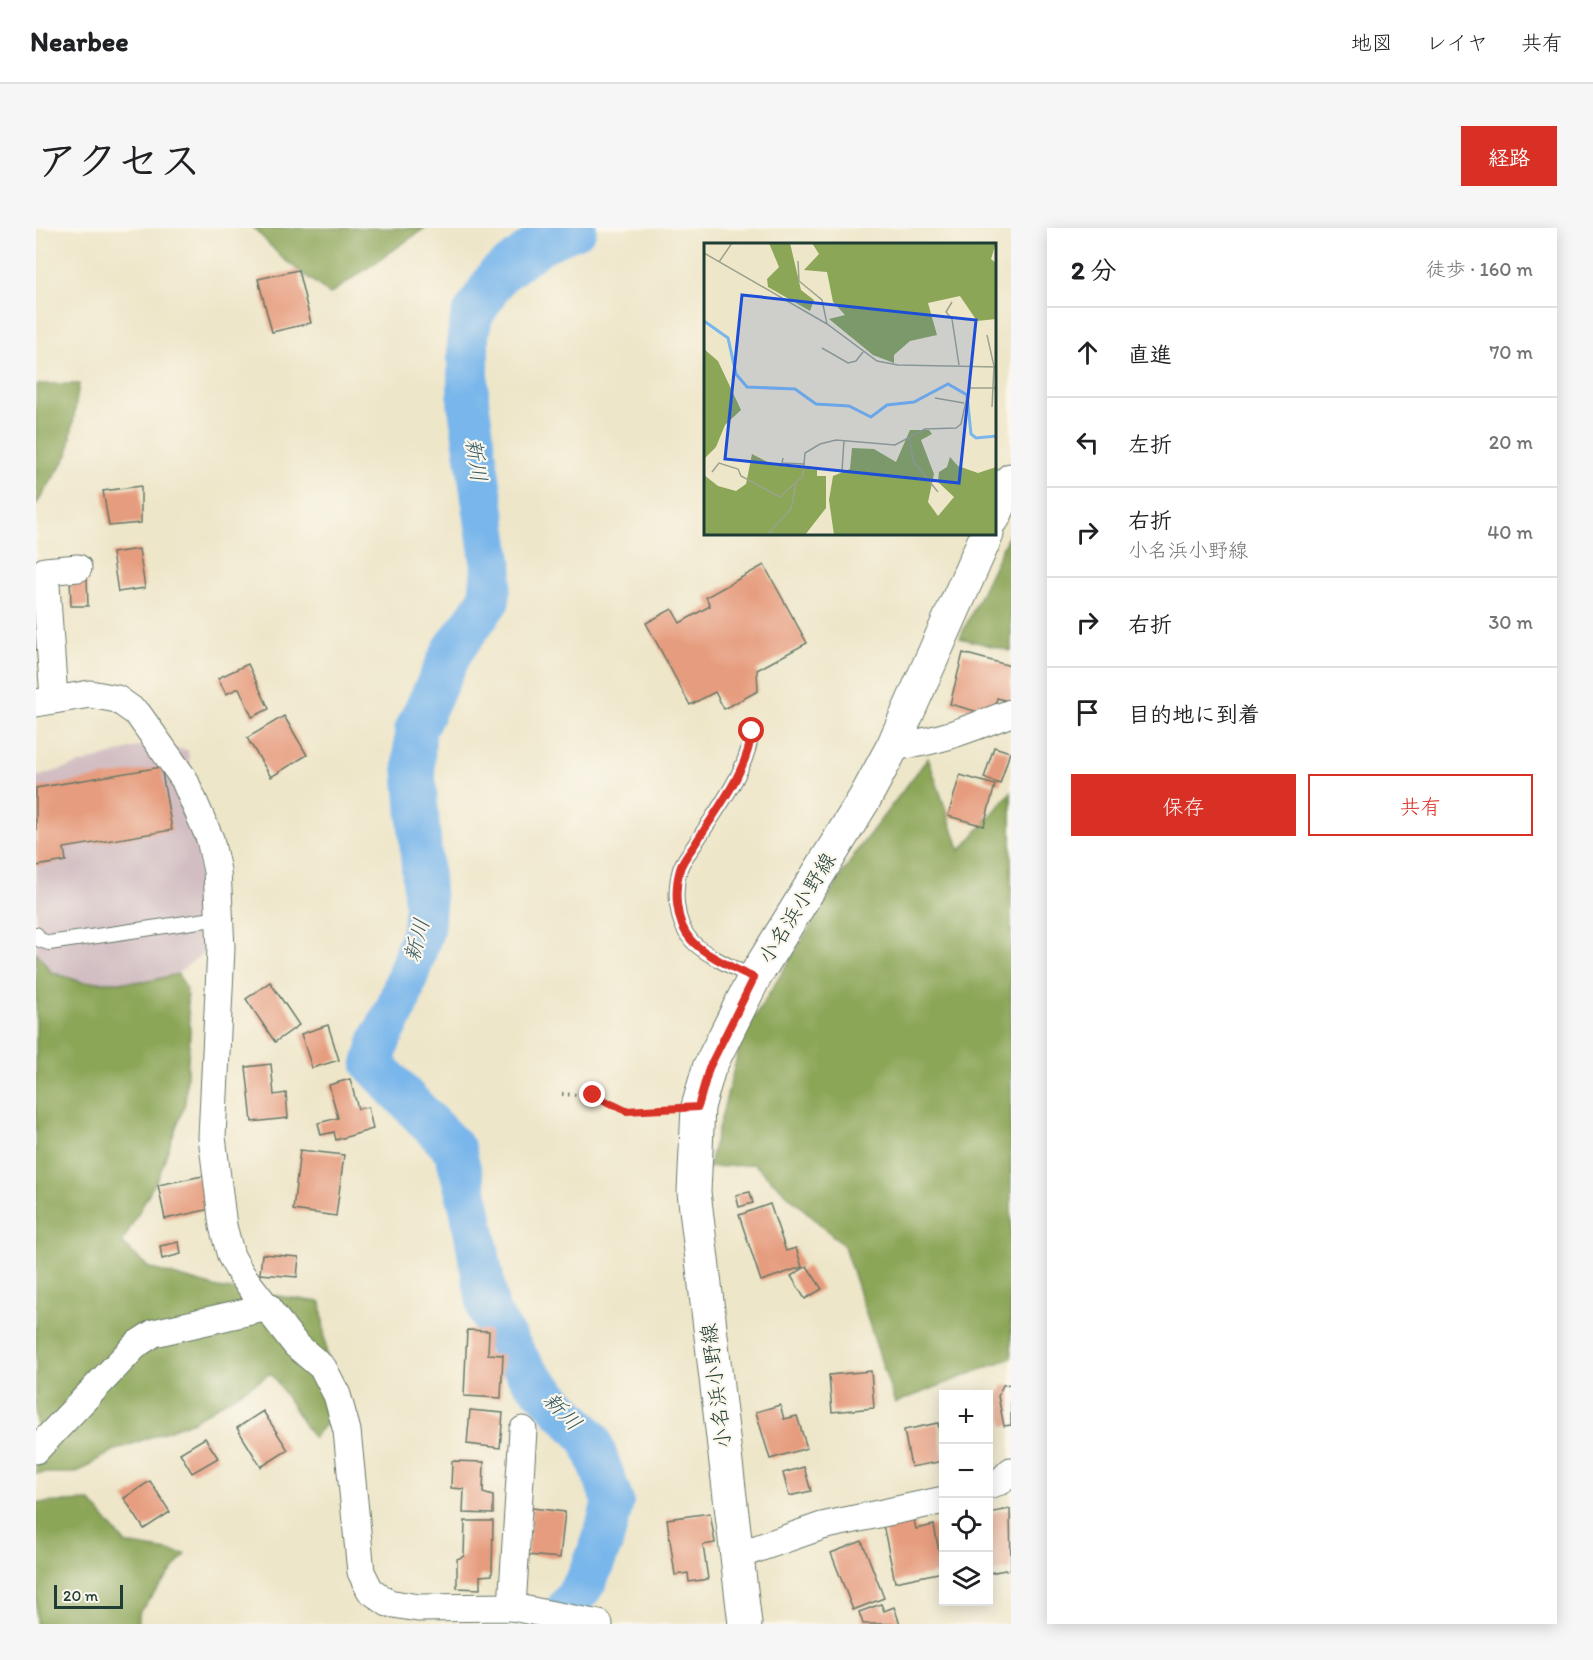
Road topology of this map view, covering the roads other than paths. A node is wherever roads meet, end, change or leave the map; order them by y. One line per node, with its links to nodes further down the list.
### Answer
1 (1011, 480): 2 (main road)
2 (996, 513)
3 (986, 536): 8 (main road, 小名浜小野線)
4 (78, 568): 5 (street)
5 (45, 700): 9 (street)
6 (1011, 713): 8 (street)
7 (752, 731): 11 (lane)
8 (893, 746): 11 (main road, 小名浜小野線)
9 (220, 918): 10 (lane); 12 (street)
10 (36, 934)
11 (754, 978): 18 (main road, 小名浜小野線)
12 (268, 1308): 14 (street); 19 (street)
13 (523, 1430): 19 (street)
14 (36, 1450)
15 (1011, 1471): 16 (street)
16 (993, 1483)
17 (939, 1501): 18 (street)
18 (736, 1556): 21 (main road, 小名浜小野線)
19 (520, 1608): 20 (street)
20 (588, 1622)
21 (745, 1624)

